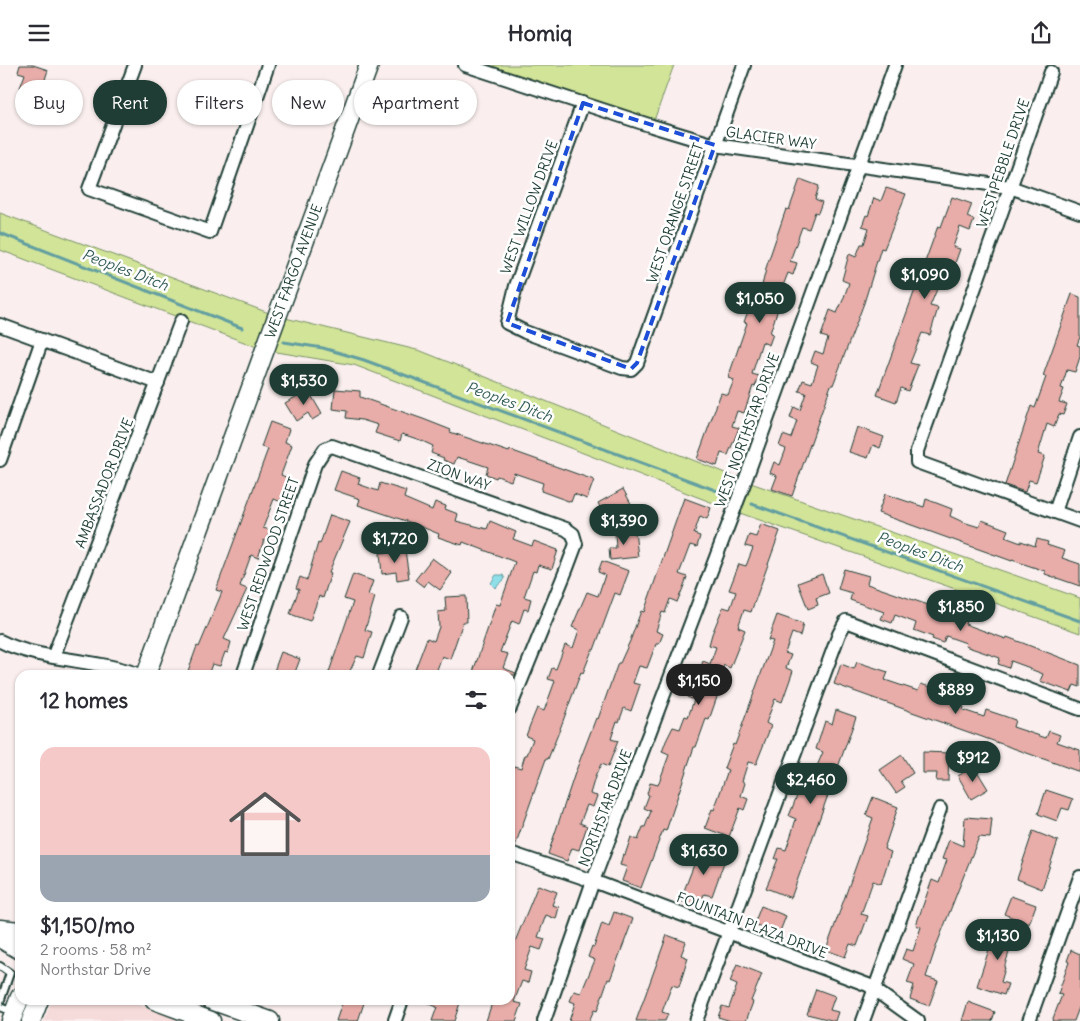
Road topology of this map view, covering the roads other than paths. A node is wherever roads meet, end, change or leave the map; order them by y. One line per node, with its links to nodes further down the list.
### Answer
1 (136, 65): 2 (street)
2 (268, 65)
3 (369, 65): 28 (main road, WEST FARGO AVENUE)
4 (465, 65): 8 (street, GLACIER WAY)
5 (744, 65): 9 (street, WEST ORANGE STREET)
6 (895, 65): 10 (street, WEST NORTHSTAR DRIVE)
7 (1050, 72): 11 (street, WEST PEBBLE DRIVE)
8 (583, 103): 9 (street, GLACIER WAY); 16 (street, WEST WILLOW DRIVE)
9 (715, 145): 10 (street, GLACIER WAY); 16 (street, WEST ORANGE STREET)
10 (859, 166): 11 (street, GLACIER WAY); 23 (street, WEST NORTHSTAR DRIVE)
11 (1010, 187): 12 (street, GLACIER WAY); 21 (street, WEST PEBBLE DRIVE)
12 (1080, 212)
13 (181, 321): 17 (street, AMBASSADOR DRIVE)
14 (0, 325): 15 (street)
15 (42, 340): 17 (street); 20 (street)
16 (631, 369)
17 (158, 383): 26 (street, AMBASSADOR DRIVE)
18 (1080, 437): 21 (street)
19 (328, 447): 29 (street, WEST REDWOOD STREET); 31 (street, ZION WAY)
20 (0, 460)
21 (1055, 512): 22 (street)
22 (1080, 521)
23 (698, 607): 36 (street, NORTHSTAR DRIVE)
24 (400, 617): 30 (street)
25 (0, 641): 26 (street)
26 (54, 655): 27 (street)
27 (124, 670)
28 (148, 670)
29 (245, 670)
30 (381, 670)
31 (515, 696)
32 (1080, 709): 39 (street)
33 (940, 809): 43 (street)
34 (515, 855): 36 (street, FOUNTAIN PLAZA DRIVE)
35 (1080, 877): 57 (street)
36 (593, 881): 39 (street, FOUNTAIN PLAZA DRIVE); 53 (street, NORTHSTAR DRIVE)
37 (0, 929): 38 (main road)
38 (15, 930)
39 (729, 933): 43 (street, FOUNTAIN PLAZA DRIVE); 54 (street)
40 (0, 937): 41 (main road)
41 (15, 947)
42 (0, 966): 48 (lane)
43 (874, 989): 55 (street); 56 (street, FOUNTAIN PLAZA DRIVE)
44 (37, 1005): 50 (main road)
45 (168, 1005): 51 (main road)
46 (225, 1005): 52 (main road)
47 (400, 1005): 49 (street)
48 (9, 1008)
49 (395, 1020)
50 (31, 1021)
51 (211, 1021)
52 (270, 1021)
53 (544, 1021)
54 (696, 1021)
55 (863, 1021)
56 (918, 1021)
57 (1029, 1021)

